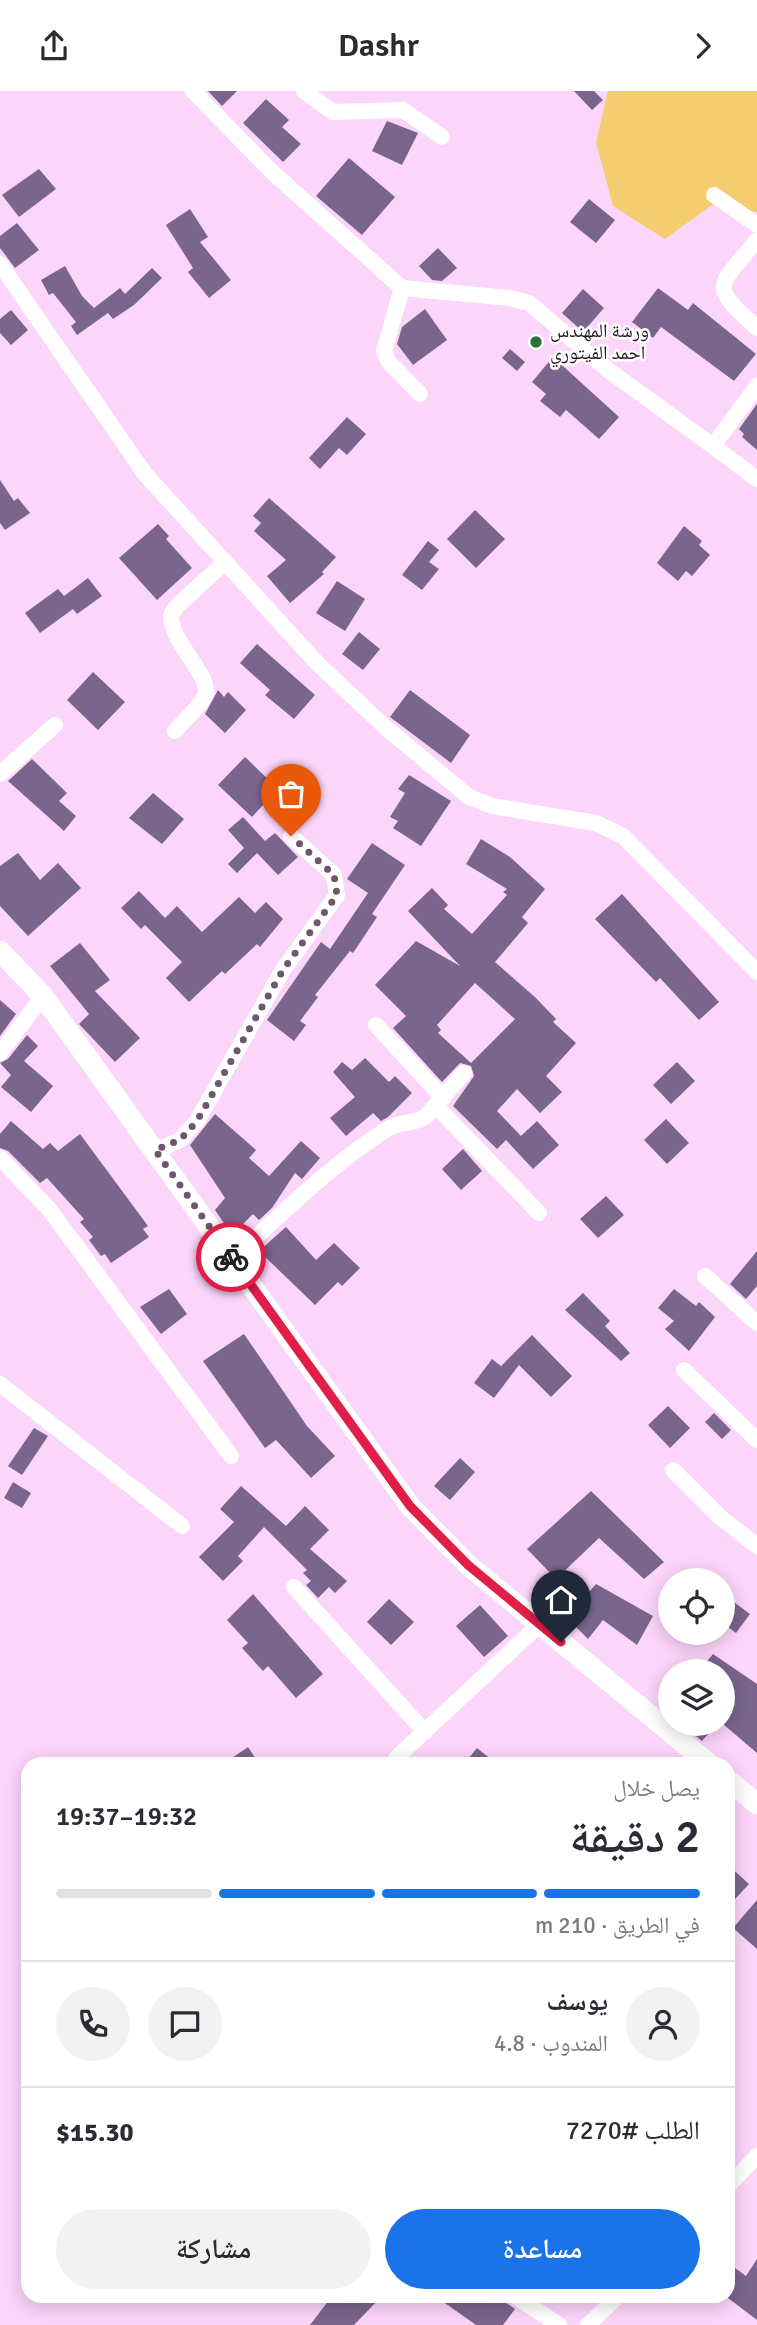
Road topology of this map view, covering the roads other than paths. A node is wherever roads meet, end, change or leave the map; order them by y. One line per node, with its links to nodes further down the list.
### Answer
1 (193, 91): 8 (street)
2 (304, 91): 3 (street)
3 (442, 137)
4 (714, 195): 5 (street)
5 (757, 226)
6 (757, 240): 9 (street)
7 (0, 264): 14 (street)
8 (402, 288): 11 (street); 12 (street)
9 (757, 328)
10 (757, 386): 12 (street)
11 (420, 394)
12 (713, 446): 13 (street)
13 (757, 479)
14 (225, 562): 16 (street); 20 (street)
15 (55, 725): 17 (street)
16 (175, 731)
17 (0, 774)
18 (291, 836): 26 (street)
19 (0, 951): 21 (main road)
20 (757, 972)
21 (43, 996): 23 (street); 26 (main road)
22 (376, 1025): 25 (street)
23 (0, 1052)
24 (464, 1073): 25 (street)
25 (440, 1102): 28 (street); 29 (street)
26 (155, 1150): 29 (main road)
27 (0, 1158): 35 (street)
28 (539, 1213)
29 (232, 1259): 40 (main road)
30 (705, 1276): 31 (street)
31 (757, 1323)
32 (684, 1370): 34 (street)
33 (0, 1384): 37 (street)
34 (757, 1440)
35 (231, 1456)
36 (673, 1470): 38 (street)
37 (182, 1526)
38 (757, 1546)
39 (293, 1587): 41 (street)
40 (540, 1624): 41 (street); 43 (main road)
41 (425, 1732): 42 (street)
42 (397, 1757)
43 (701, 1757)
44 (735, 1786): 45 (main road)
45 (757, 1804)
46 (757, 2156): 47 (street)
47 (735, 2179)
48 (526, 2303): 50 (street)
49 (611, 2303): 51 (street)
50 (559, 2325)
51 (588, 2325)

